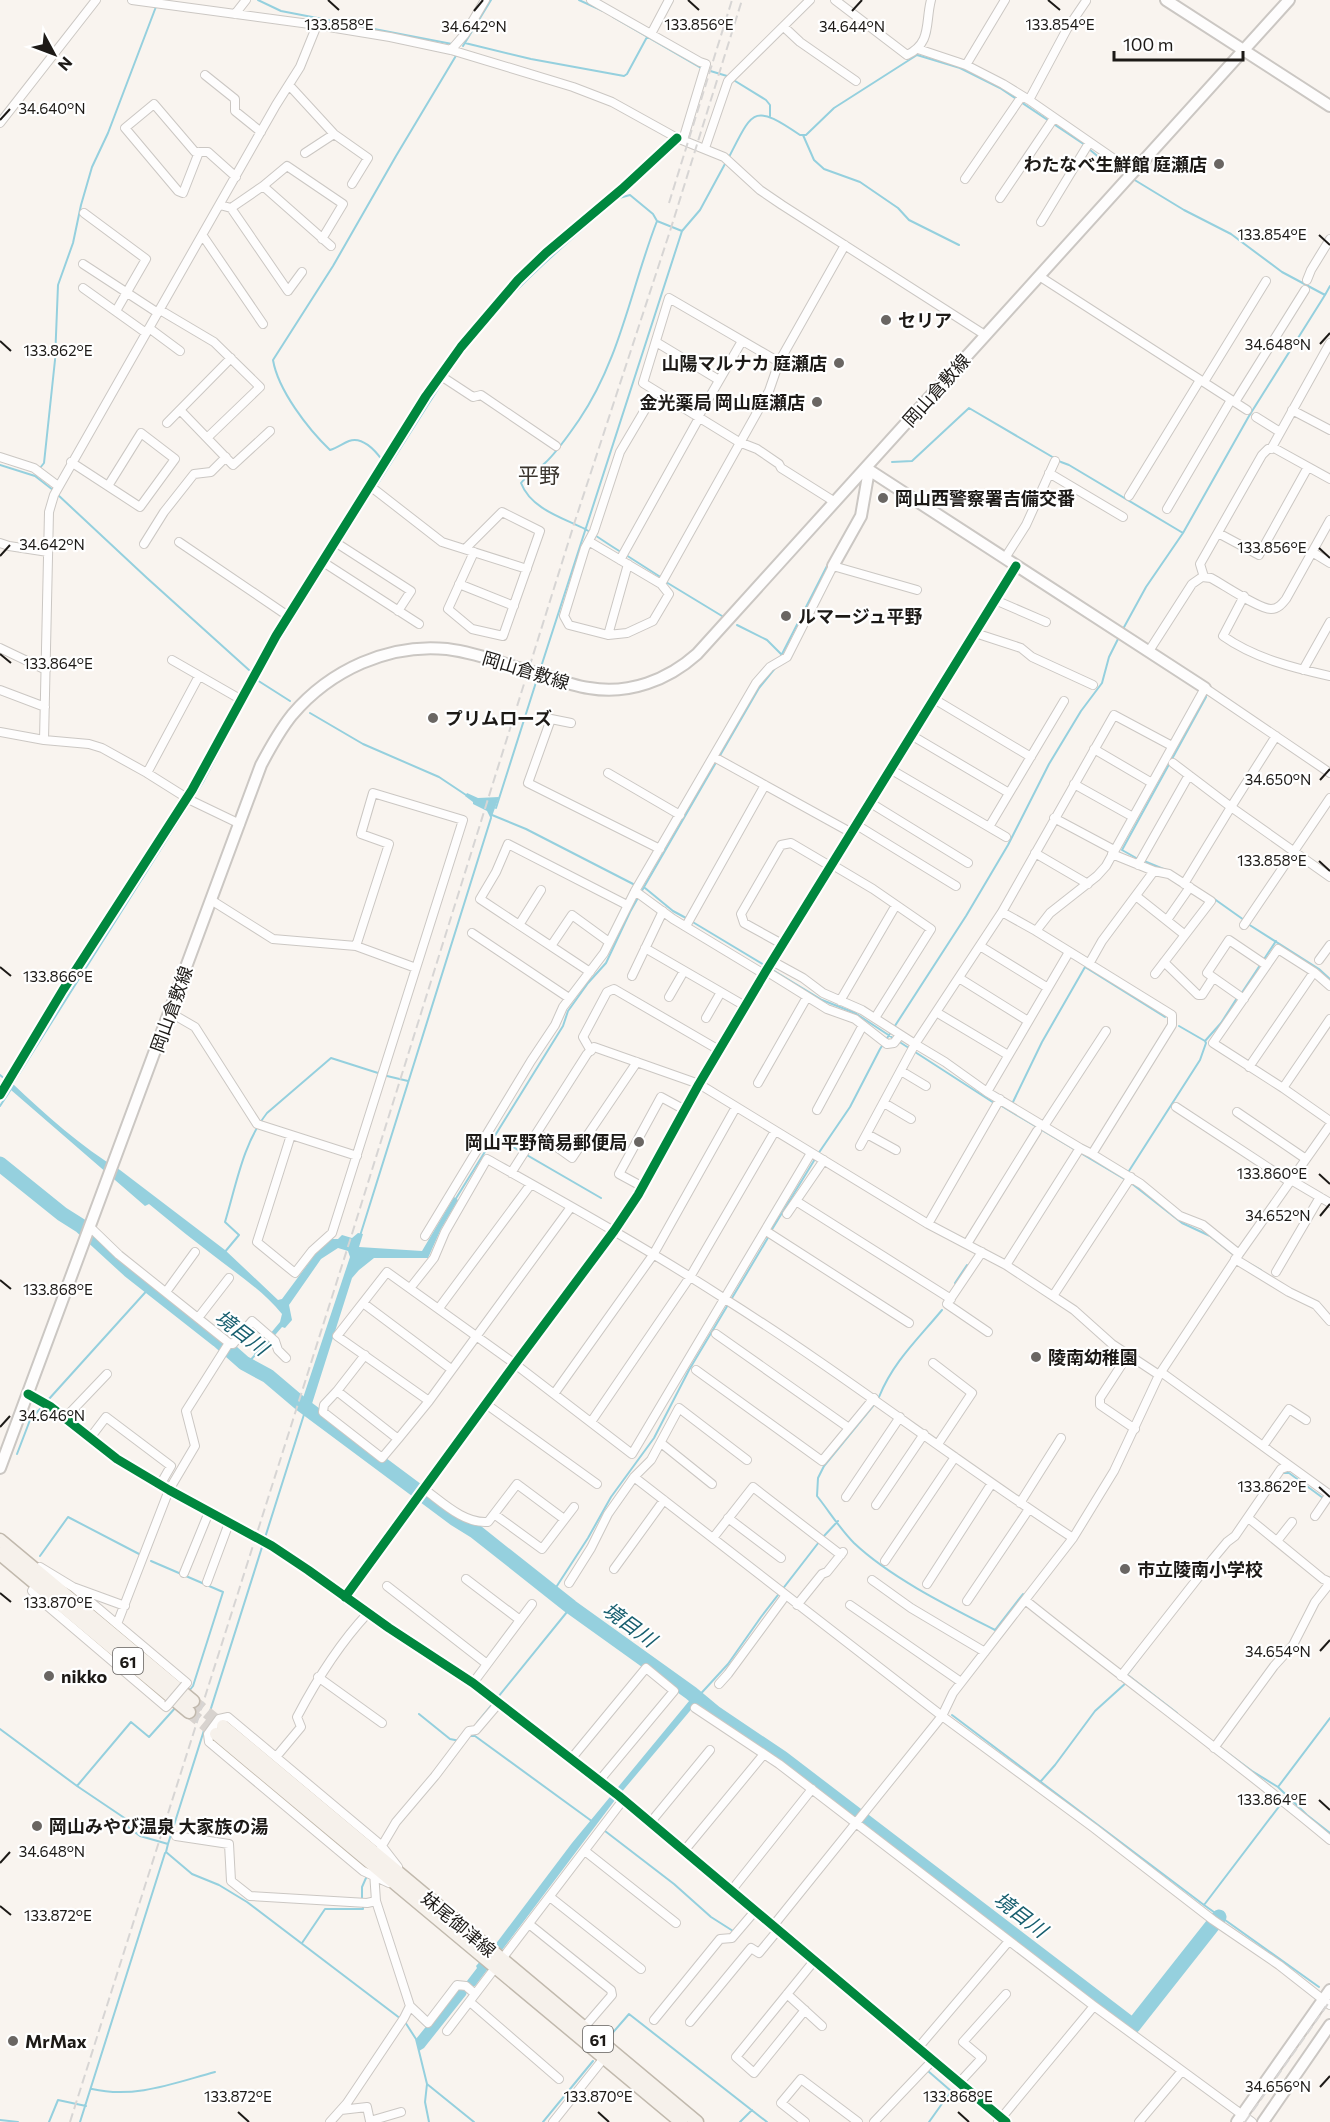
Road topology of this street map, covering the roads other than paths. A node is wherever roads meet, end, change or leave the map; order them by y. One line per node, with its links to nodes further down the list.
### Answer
1 (96, 0): 29 (street)
2 (132, 0): 15 (street)
3 (246, 0): 15 (street)
4 (485, 0): 19 (street)
5 (591, 0): 18 (street)
6 (669, 0): 18 (street)
7 (810, 0): 17 (street)
8 (836, 0): 20 (street)
9 (931, 0): 20 (street)
10 (1005, 0): 22 (street)
11 (1086, 0): 26 (street)
12 (1289, 0): 14 (main road, 岡山倉敷線)
13 (1170, 1): 21 (main road)
14 (1278, 5): 21 (main road, 岡山倉敷線)
15 (235, 14): 16 (street)
16 (318, 25): 19 (street); 25 (street)
17 (784, 27): 24 (street); 34 (street)
18 (651, 34): 32 (street)
19 (456, 49): 32 (street)
20 (921, 51): 22 (street)
21 (1244, 51): 27 (main road); 37 (main road, 岡山倉敷線)
22 (966, 65): 26 (street)
23 (205, 75): 30 (street)
24 (856, 81)
25 (289, 85): 30 (street); 31 (street)
26 (1025, 98): 28 (street); 39 (street)
27 (1330, 106)
28 (1054, 118): 33 (street); 42 (street)
29 (0, 123)
30 (261, 132): 38 (street)
31 (334, 134): 36 (street); 40 (street)
32 (680, 139): 34 (street); 71 (street)
33 (1089, 143): 37 (street); 46 (street)
34 (705, 148): 50 (street)
35 (199, 152): 35 (street); 38 (street)
36 (305, 153)
37 (1130, 176): 54 (main road, 岡山倉敷線)
38 (236, 177): 43 (street)
39 (965, 178)
40 (352, 184)
41 (264, 186): 44 (street); 48 (street); 48 (street)
42 (1000, 198)
43 (220, 205): 44 (street); 47 (street)
44 (231, 208): 53 (street)
45 (84, 213): 59 (street)
46 (1041, 222)
47 (203, 236): 61 (street); 62 (street)
48 (322, 238): 51 (street)
49 (1330, 239): 55 (street)
50 (845, 245): 64 (street); 70 (street)
51 (331, 246)
52 (83, 264): 59 (street)
53 (302, 272)
54 (1039, 276): 64 (main road, 岡山倉敷線); 73 (street)
55 (1307, 280)
56 (1266, 281): 73 (street)
57 (83, 288): 60 (street)
58 (1305, 290): 75 (street)
59 (126, 293): 60 (street); 61 (street)
60 (116, 311): 63 (street)
61 (159, 312): 63 (street); 69 (street)
62 (263, 324)
63 (148, 331): 68 (street); 92 (street)
64 (985, 335): 94 (main road, 岡山倉敷線)
65 (742, 341): 66 (street); 70 (street); 72 (street)
66 (656, 342): 72 (street); 74 (street)
67 (1330, 343): 78 (street)
68 (180, 351)
69 (231, 358): 76 (street); 85 (street)
70 (779, 362): 86 (street)
71 (443, 377): 87 (street); 98 (street)
72 (719, 380): 80 (street)
73 (1202, 381): 75 (street); 100 (street)
74 (656, 392): 80 (street); 106 (street)
75 (1233, 401): 77 (street); 102 (street)
76 (180, 410): 81 (street); 85 (street)
77 (1247, 410)
78 (1292, 410): 82 (street); 84 (street)
79 (1256, 417): 84 (street)
80 (698, 418): 86 (street); 114 (street)
81 (167, 423)
82 (1330, 430)
83 (270, 431): 90 (street)
84 (1280, 432): 88 (street)
85 (208, 437): 90 (street)
86 (738, 442): 101 (street); 122 (street)
87 (556, 446)
88 (1271, 448): 93 (street); 105 (street)
89 (0, 457): 99 (street)
90 (226, 457): 109 (street)
91 (1055, 460): 95 (street)
92 (71, 462): 97 (street); 99 (street)
93 (1308, 467): 96 (street); 105 (street)
94 (867, 470): 101 (main road, 岡山倉敷線); 115 (main road); 118 (main road)
95 (1049, 473): 103 (street); 115 (street)
96 (1330, 479)
97 (108, 486): 97 (street)
98 (373, 488): 110 (street); 111 (street)
99 (56, 490): 112 (street)
100 (1128, 496)
101 (835, 502): 175 (main road, 岡山倉敷線, bridge)
102 (1167, 509)
103 (1123, 517)
104 (1330, 520): 113 (street)
105 (1218, 532): 121 (street)
106 (592, 537): 114 (street); 134 (street)
107 (179, 542): 129 (street)
108 (0, 543): 112 (street)
109 (144, 544)
110 (338, 544): 117 (street); 128 (street)
111 (470, 550): 120 (street); 120 (street); 123 (street)
112 (48, 552): 138 (street)
113 (1312, 552): 116 (street); 125 (street)
114 (624, 557): 122 (street); 134 (street)
115 (1005, 558): 119 (main road)
116 (1330, 563)
117 (326, 564): 128 (street); 129 (street)
118 (833, 566): 124 (street); 157 (street)
119 (1016, 566): 126 (street); 136 (main road)
120 (527, 569): 127 (street)
121 (1204, 577): 125 (street); 136 (street)
122 (663, 581): 134 (street)
123 (459, 584): 127 (street); 127 (street)
124 (916, 590)
125 (1244, 596): 139 (street)
126 (995, 600): 130 (street); 133 (street)
127 (514, 606)
128 (398, 611): 132 (street)
129 (288, 616): 145 (street)
130 (1046, 622)
131 (1330, 622): 139 (street)
132 (418, 624)
133 (975, 633): 142 (street); 146 (street)
134 (608, 635)
135 (0, 648): 138 (street)
136 (1149, 651): 143 (main road)
137 (172, 660): 140 (street)
138 (46, 670): 148 (street)
139 (1303, 670): 141 (street)
140 (199, 676): 145 (street); 160 (street)
141 (1330, 676)
142 (1093, 685)
143 (1205, 688): 152 (street); 154 (street)
144 (0, 690): 148 (street)
145 (240, 699): 169 (street)
146 (934, 699): 151 (street); 156 (street)
147 (1064, 701): 156 (street)
148 (45, 707): 153 (street)
149 (571, 723): 180 (street)
150 (0, 732): 153 (street)
151 (911, 735): 159 (street); 167 (street)
152 (1276, 736): 162 (street); 171 (street)
153 (44, 740): 160 (street)
154 (1172, 746): 155 (street); 164 (street)
155 (1094, 749): 164 (street); 165 (street)
156 (1031, 757): 167 (street)
157 (717, 758): 166 (street); 172 (street)
158 (1173, 763): 163 (street)
159 (890, 769): 170 (street); 177 (street)
160 (147, 773): 169 (street)
161 (608, 773): 172 (street)
162 (1330, 773)
163 (1189, 775): 171 (street); 184 (street)
164 (1152, 783): 173 (street)
165 (1074, 784): 173 (street); 174 (street)
166 (765, 785): 178 (street); 203 (street)
167 (1009, 793): 177 (street)
168 (1330, 798): 182 (street)
169 (190, 800): 175 (street); 258 (street)
170 (869, 802): 176 (street); 185 (street)
171 (1231, 807): 182 (street); 190 (street)
172 (680, 815): 180 (street)
173 (1133, 817): 181 (street)
174 (1054, 818): 181 (street); 183 (street)
175 (240, 824): 195 (main road, 岡山倉敷線)
176 (855, 824): 178 (street); 191 (street)
177 (989, 827): 179 (street)
178 (850, 832): 186 (street)
179 (1006, 837)
180 (660, 849): 193 (street)
181 (1113, 852): 184 (street); 189 (street)
182 (1295, 852): 188 (street); 201 (street)
183 (1035, 853): 189 (street); 199 (street)
184 (1140, 862): 187 (street)
185 (968, 863)
186 (830, 865): 197 (street); 208 (street); 208 (street)
187 (1154, 871): 190 (street); 194 (street)
188 (1330, 877)
189 (1088, 884): 204 (street)
190 (1187, 885): 200 (street); 206 (street)
191 (956, 886)
192 (541, 890): 202 (street)
193 (638, 890): 196 (street); 198 (street)
194 (1136, 896): 200 (street); 218 (street)
195 (211, 900): 210 (street); 237 (main road, 岡山倉敷線)
196 (627, 905): 202 (street); 207 (street)
197 (896, 905): 235 (street); 240 (street)
198 (663, 911): 203 (street); 213 (street)
199 (1002, 912): 204 (street); 212 (street)
200 (1167, 920): 206 (street)
201 (1246, 924)
202 (519, 925): 211 (street)
203 (687, 925): 220 (street)
204 (1036, 931): 214 (street)
205 (472, 933): 234 (street)
206 (1185, 935): 216 (street)
207 (609, 942): 211 (street); 222 (street)
208 (782, 944): 220 (street)
209 (1330, 945): 215 (street)
210 (356, 946): 219 (street); 219 (street)
211 (551, 946): 222 (street)
212 (980, 946): 226 (street); 229 (street)
213 (645, 948): 221 (street); 225 (street)
214 (1069, 952): 218 (street); 229 (street)
215 (1319, 960)
216 (1164, 962): 224 (street); 227 (street)
217 (1263, 963): 223 (street); 227 (street); 233 (street)
218 (1089, 964): 276 (street)
219 (416, 968): 277 (street)
220 (768, 968): 232 (street); 235 (street); 236 (street)
221 (684, 971): 230 (street); 231 (street)
222 (590, 972): 234 (street)
223 (1314, 972): 228 (street); 251 (street)
224 (1155, 974)
225 (632, 975)
226 (959, 978): 238 (street); 242 (street)
227 (1213, 978): 233 (street)
228 (1330, 986)
229 (1048, 988): 242 (street)
230 (721, 993): 236 (street); 239 (street)
231 (669, 997)
232 (807, 997): 243 (street); 253 (street)
233 (1241, 997): 251 (street)
234 (569, 998): 294 (street)
235 (840, 1000): 240 (street)
236 (745, 1006): 247 (street)
237 (169, 1012): 272 (street); 291 (main road, 岡山倉敷線)
238 (936, 1012): 246 (street); 249 (street)
239 (706, 1018)
240 (875, 1018): 245 (street)
241 (1330, 1019): 256 (street)
242 (1028, 1021): 249 (street)
243 (863, 1025): 245 (street); 264 (street)
244 (1106, 1031): 268 (street)
245 (896, 1034): 246 (street)
246 (913, 1049): 252 (street); 257 (street)
247 (719, 1050): 248 (street); 254 (street)
248 (591, 1051): 250 (street); 270 (street)
249 (1008, 1055): 257 (street)
250 (637, 1062): 254 (street); 270 (street)
251 (1250, 1067): 256 (street)
252 (901, 1071): 255 (street); 260 (street)
253 (758, 1083)
254 (699, 1084): 261 (street); 263 (street)
255 (926, 1086)
256 (1283, 1088): 267 (street)
257 (987, 1092): 259 (street)
258 (0, 1095)
259 (998, 1102): 268 (street); 290 (street)
260 (884, 1103): 266 (street); 271 (street)
261 (736, 1107): 269 (street); 298 (street)
262 (1176, 1107): 282 (street)
263 (685, 1110): 284 (street); 284 (street)
264 (817, 1110)
265 (1237, 1112): 279 (street)
266 (911, 1119)
267 (1330, 1123): 279 (street)
268 (1040, 1129): 275 (street); 295 (street)
269 (775, 1131): 278 (street); 302 (street)
270 (537, 1134): 280 (street)
271 (867, 1134): 273 (street); 274 (street)
272 (291, 1136): 277 (street); 277 (street)
273 (860, 1146)
274 (896, 1150)
275 (1078, 1151): 276 (street); 300 (street)
276 (1092, 1154): 281 (street)
277 (357, 1156)
278 (817, 1157): 286 (street); 290 (street); 293 (street)
279 (1306, 1158): 282 (street)
280 (511, 1173): 283 (street); 304 (street)
281 (1129, 1178): 299 (street); 306 (street)
282 (1290, 1181): 285 (street); 299 (street)
283 (531, 1184): 288 (street); 310 (street)
284 (643, 1188): 292 (street)
285 (1320, 1197): 287 (street); 301 (street)
286 (796, 1201): 289 (street); 307 (street)
287 (1330, 1203)
288 (571, 1207): 292 (street); 316 (street)
289 (787, 1214)
290 (928, 1224): 295 (street)
291 (90, 1227): 305 (street); 328 (main road, 岡山倉敷線)
292 (614, 1231): 298 (street); 322 (street)
293 (769, 1233): 308 (street); 313 (street)
294 (425, 1236)
295 (967, 1244): 297 (street)
296 (195, 1252): 305 (street)
297 (982, 1252): 300 (street); 307 (street)
298 (653, 1255): 302 (street); 329 (street)
299 (1237, 1257): 312 (street); 325 (street)
300 (1006, 1265): 306 (street)
301 (1276, 1272)
302 (690, 1277): 308 (street); 336 (street)
303 (229, 1278): 311 (street)
304 (411, 1287): 309 (street); 310 (street)
305 (166, 1292): 311 (street)
306 (1053, 1296): 318 (street)
307 (951, 1299): 314 (street)
308 (729, 1301): 330 (street); 336 (street)
309 (363, 1303): 319 (street); 323 (street)
310 (439, 1308): 316 (street)
311 (198, 1318): 317 (street)
312 (1330, 1321)
313 (909, 1323)
314 (988, 1332)
315 (716, 1334): 337 (street)
316 (476, 1335): 322 (street); 323 (street)
317 (228, 1344): 320 (street); 355 (street)
318 (1128, 1354): 325 (street); 338 (street)
319 (365, 1355): 327 (street); 331 (street)
320 (286, 1358)
321 (933, 1363): 344 (street)
322 (515, 1364): 329 (street); 332 (street)
323 (451, 1369): 331 (street)
324 (696, 1370): 337 (street)
325 (1160, 1373): 338 (street); 345 (street)
326 (106, 1374): 333 (street)
327 (337, 1391): 342 (street); 342 (street)
328 (28, 1394): 333 (street); 349 (main road, 岡山倉敷線)
329 (554, 1394): 336 (street)
330 (874, 1398): 334 (street); 337 (street)
331 (429, 1401): 342 (street)
332 (486, 1404): 352 (street); 356 (street)
333 (65, 1418): 340 (street)
334 (900, 1418): 339 (street); 357 (street)
335 (1306, 1420): 345 (street)
336 (591, 1422)
337 (849, 1428)
338 (1135, 1429): 373 (street)
339 (924, 1434): 344 (street); 361 (street)
340 (90, 1438): 354 (street); 354 (street)
341 (1061, 1438): 360 (street)
342 (398, 1439)
343 (661, 1443): 347 (street); 350 (street); 353 (street)
344 (938, 1444): 346 (street)
345 (1263, 1446): 348 (street)
346 (955, 1456): 351 (street); 378 (street)
347 (747, 1460)
348 (1290, 1466): 358 (street); 405 (street)
349 (0, 1468)
350 (634, 1477): 359 (street); 386 (street)
351 (992, 1483): 360 (street); 388 (street)
352 (597, 1484)
353 (712, 1484)
354 (159, 1485): 355 (street)
355 (169, 1491): 364 (street); 398 (street)
356 (422, 1492): 365 (street); 392 (street)
357 (846, 1497)
358 (1328, 1497): 366 (street)
359 (664, 1500): 372 (street); 380 (street)
360 (1020, 1503): 363 (street)
361 (876, 1505)
362 (574, 1507): 368 (street)
363 (1029, 1509): 373 (street); 394 (street)
364 (209, 1512): 371 (street); 381 (street)
365 (494, 1514): 368 (street); 368 (street)
366 (1315, 1516)
367 (728, 1518): 372 (street); 377 (street); 396 (street)
368 (564, 1520)
369 (1252, 1521): 375 (street)
370 (1292, 1522): 375 (street)
371 (230, 1523): 385 (street); 392 (street)
372 (713, 1538): 391 (street)
373 (1073, 1538): 393 (street)
374 (0, 1540): 382 (main road, 61)
375 (1277, 1541): 387 (street)
376 (0, 1554): 382 (main road, 61)
377 (781, 1558)
378 (885, 1562)
379 (0, 1563): 382 (main road)
380 (614, 1569)
381 (184, 1573)
382 (41, 1576): 390 (street); 401 (street, bridge); 410 (main road, 61)
383 (466, 1579): 400 (street)
384 (872, 1580): 402 (street)
385 (207, 1582)
386 (569, 1583)
387 (1330, 1583): 415 (street)
388 (927, 1584)
389 (387, 1586): 403 (street)
390 (73, 1587): 398 (street); 401 (street)
391 (783, 1592): 396 (street); 408 (street)
392 (345, 1597): 399 (street)
393 (1025, 1600): 402 (street); 405 (street)
394 (968, 1601)
395 (532, 1604): 400 (street)
396 (797, 1605): 412 (street)
397 (850, 1605): 406 (street)
398 (125, 1606): 401 (street)
399 (368, 1613): 404 (street); 407 (street)
400 (520, 1620): 403 (street)
401 (117, 1624)
402 (985, 1652): 406 (street)
403 (487, 1664): 407 (street)
404 (318, 1677): 413 (street); 418 (street)
405 (1124, 1677): 415 (street)
406 (961, 1682): 412 (street)
407 (474, 1683): 409 (street)
408 (719, 1683)
409 (496, 1701): 419 (street); 429 (street)
410 (191, 1707)
411 (695, 1708): 417 (street)
412 (942, 1716): 423 (street); 447 (street)
413 (382, 1723)
414 (219, 1730): 429 (main road, 妹尾御津線 / 61)
415 (1216, 1745): 426 (street)
416 (710, 1750): 424 (street)
417 (764, 1754): 421 (street); 428 (street)
418 (276, 1757): 429 (street); 429 (street)
419 (571, 1759): 420 (street); 420 (street)
420 (599, 1781): 422 (street)
421 (812, 1789): 423 (street); 431 (street)
422 (619, 1796): 424 (street); 427 (street)
423 (857, 1821): 437 (street); 438 (street)
424 (650, 1823): 428 (street)
425 (176, 1836): 433 (street)
426 (1330, 1840)
427 (585, 1851): 432 (street); 435 (street)
428 (684, 1851): 431 (street)
429 (377, 1861): 430 (main road, 妹尾御津線 / 61); 430 (street); 433 (street)
430 (407, 1886): 439 (main road, 妹尾御津線 / 61)
431 (731, 1891): 434 (street)
432 (550, 1897): 436 (street); 441 (street)
433 (376, 1900): 448 (street)
434 (754, 1911): 437 (street); 451 (street)
435 (676, 1923)
436 (529, 1924): 439 (street); 456 (street)
437 (775, 1928): 440 (street); 452 (street)
438 (1009, 1941): 449 (street); 457 (street)
439 (494, 1959): 443 (street); 456 (main road, 妹尾御津線 / 61)
440 (814, 1960): 444 (street); 457 (street)
441 (641, 1969)
442 (1330, 1989): 447 (main road)
443 (475, 1994): 446 (street); 448 (street)
444 (787, 1994): 450 (street); 450 (street)
445 (1006, 1994): 462 (street)
446 (470, 2002): 455 (street); 461 (street)
447 (1327, 2002): 465 (main road)
448 (410, 2006): 463 (street)
449 (1094, 2007): 460 (street); 466 (street)
450 (805, 2010): 454 (street)
451 (654, 2020)
452 (690, 2022)
453 (1330, 2025): 476 (main road)
454 (822, 2026)
455 (447, 2031)
456 (581, 2031): 458 (main road, 妹尾御津線 / 61); 470 (main road, 妹尾御津線 / 61)
457 (918, 2048): 459 (street)
458 (604, 2058): 468 (street); 469 (main road, 妹尾御津線 / 61)
459 (933, 2060): 462 (street); 473 (street)
460 (1182, 2071): 465 (street); 474 (street)
461 (559, 2079)
462 (959, 2083): 466 (street)
463 (341, 2110): 464 (street); 467 (street)
464 (401, 2112)
465 (1239, 2118): 475 (street)
466 (1002, 2121)
467 (330, 2122)
468 (553, 2122)
469 (681, 2122)
470 (697, 2122)
471 (805, 2122): 472 (street)
472 (858, 2122)
473 (874, 2122)
474 (1139, 2122)
475 (1252, 2122)
476 (1263, 2122)

